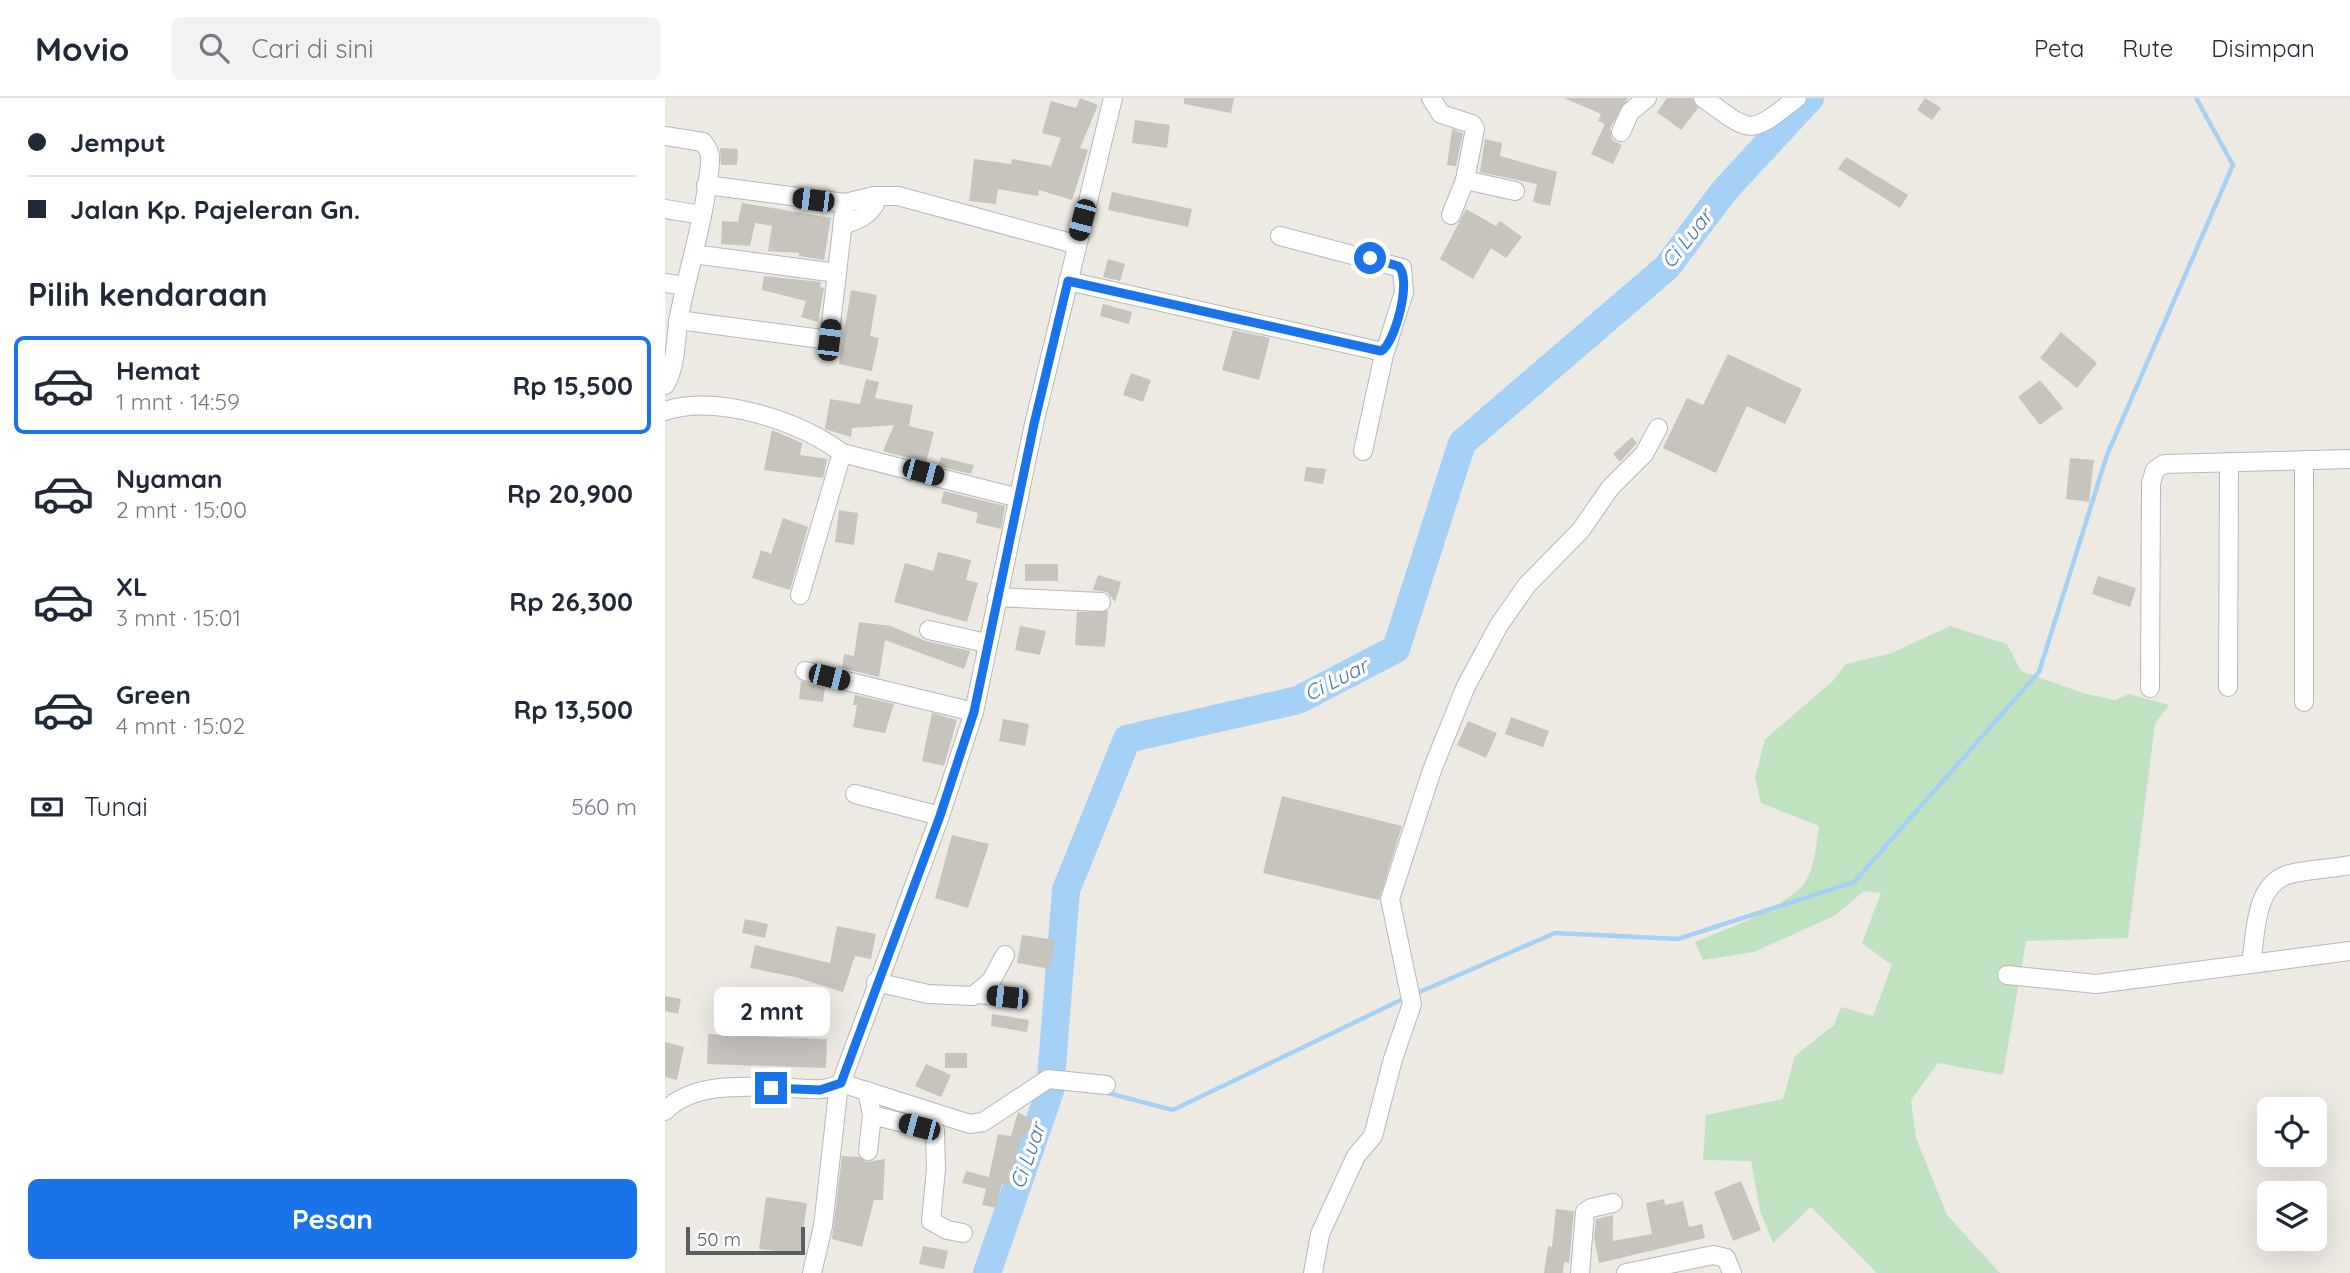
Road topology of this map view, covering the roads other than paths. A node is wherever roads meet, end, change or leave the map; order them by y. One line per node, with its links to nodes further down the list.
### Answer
1 (1113, 98): 18 (street)
2 (1431, 98): 8 (street)
3 (1647, 98): 6 (street)
4 (1703, 98): 5 (street)
5 (1797, 98)
6 (1621, 131)
7 (665, 136): 9 (street)
8 (1465, 180): 10 (street); 15 (street)
9 (706, 185): 12 (street); 14 (street)
10 (1515, 191)
11 (874, 196): 12 (street); 16 (street); 18 (street)
12 (845, 203): 16 (street)
13 (665, 209): 14 (street)
14 (702, 215): 19 (street)
15 (1451, 215)
16 (842, 225): 20 (street)
17 (1280, 236): 25 (street)
18 (1075, 244): 21 (street)
19 (693, 254): 20 (street); 23 (street)
20 (837, 273): 24 (street)
21 (1068, 281): 25 (street); 34 (street)
22 (665, 283): 23 (street)
23 (685, 286): 24 (street)
24 (678, 320): 26 (street)
25 (1385, 350): 29 (street)
26 (665, 385)
27 (665, 411): 30 (street)
28 (1658, 428): 65 (street)
29 (1363, 451)
30 (842, 453): 34 (street); 35 (street)
31 (2350, 459): 32 (street)
32 (2304, 460): 33 (street); 43 (street)
33 (2229, 462): 41 (street); 42 (street)
34 (1019, 498): 36 (street)
35 (800, 595)
36 (997, 597): 37 (street); 39 (street)
37 (1101, 603)
38 (929, 630): 39 (street)
39 (986, 643): 44 (street)
40 (805, 671): 44 (street)
41 (2228, 687)
42 (2150, 688)
43 (2304, 702)
44 (974, 712): 46 (street)
45 (855, 794): 46 (street)
46 (940, 816): 52 (street)
47 (2350, 865): 50 (street)
48 (2350, 951): 50 (street)
49 (1005, 955): 53 (street)
50 (2251, 963): 51 (street)
51 (2007, 975)
52 (876, 982): 53 (street); 55 (street)
53 (978, 994): 54 (street)
54 (1007, 997)
55 (840, 1083): 57 (street); 58 (street); 64 (street)
56 (1106, 1085): 57 (street)
57 (867, 1091): 60 (street)
58 (674, 1095): 59 (street)
59 (665, 1111)
60 (872, 1115): 61 (street); 63 (street)
61 (867, 1151)
62 (1613, 1203): 66 (street)
63 (963, 1233)
64 (812, 1273)
65 (1313, 1273)
66 (1580, 1273)
67 (1626, 1273): 68 (street)
68 (1733, 1273)

